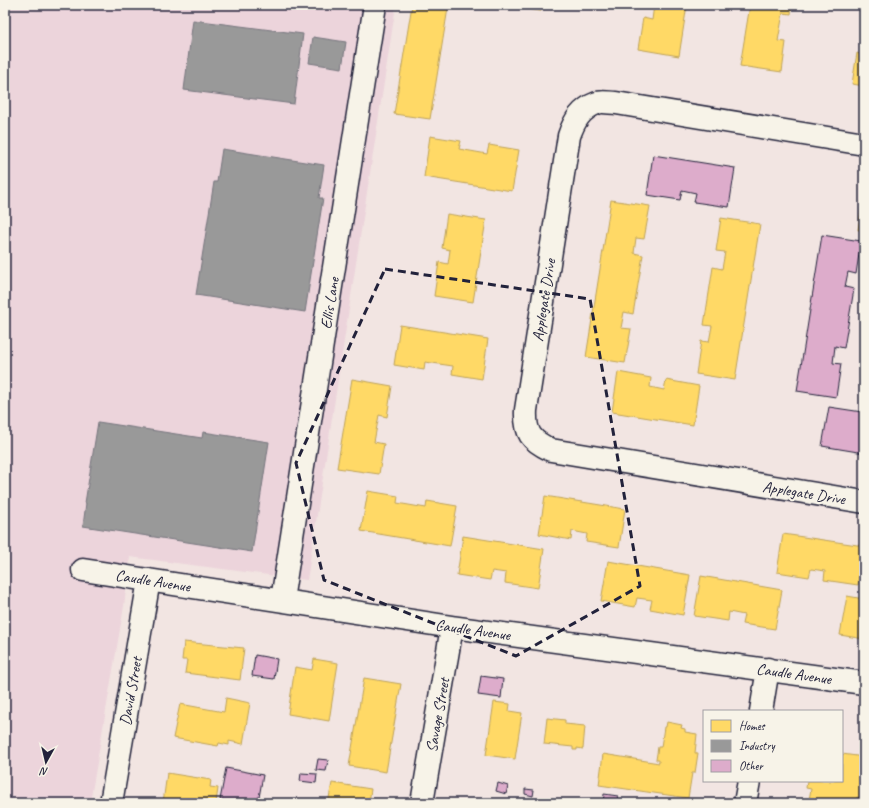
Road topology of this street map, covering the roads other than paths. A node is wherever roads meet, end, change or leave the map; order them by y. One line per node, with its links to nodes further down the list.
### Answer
1 (376, 5): 6 (street, Ellis Lane)
2 (864, 144): 3 (street, Applegate Drive)
3 (864, 502)
4 (83, 570): 5 (street, Caudle Avenue)
5 (149, 580): 6 (street, Caudle Avenue); 12 (street, David Street)
6 (282, 600): 7 (street, Caudle Avenue)
7 (452, 627): 8 (street, Caudle Avenue); 13 (street, Savage Street)
8 (768, 669): 9 (street, Caudle Avenue); 10 (street)
9 (864, 683)
10 (761, 710)
11 (749, 782): 14 (street)
12 (111, 803)
13 (422, 803)
14 (745, 803)

